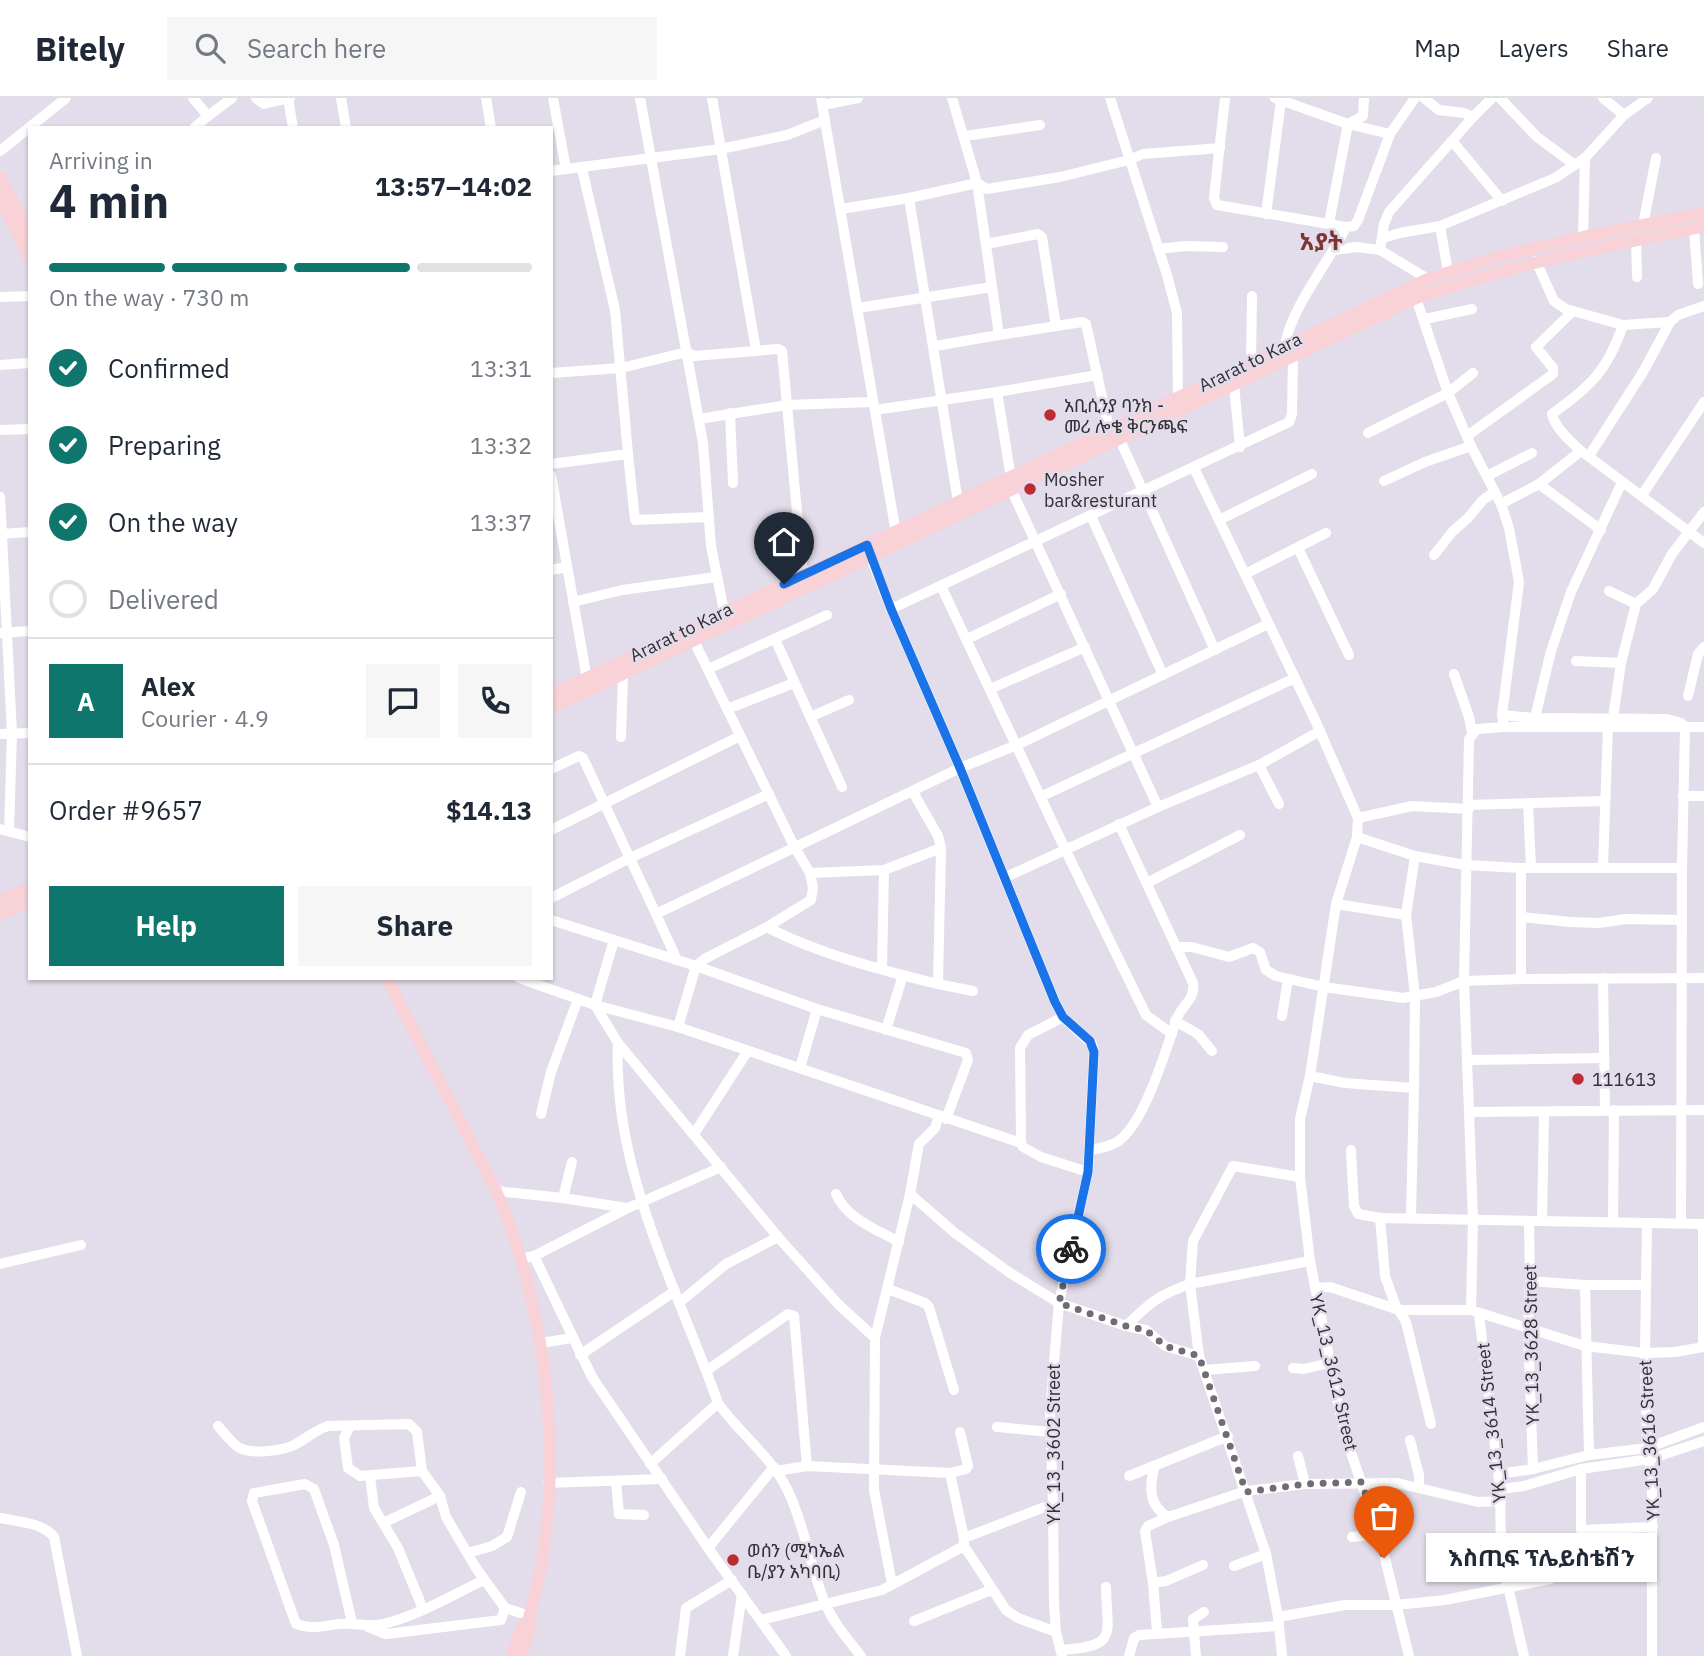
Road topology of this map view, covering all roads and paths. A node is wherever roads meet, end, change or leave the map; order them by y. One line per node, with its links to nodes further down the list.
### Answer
1 (66, 98): 30 (street)
2 (194, 98): 25 (street)
3 (232, 98): 25 (street)
4 (256, 98): 5 (street)
5 (289, 98): 32 (street)
6 (341, 98): 33 (street)
7 (486, 98): 34 (street)
8 (553, 98): 47 (street)
9 (640, 98): 42 (street)
10 (712, 98): 40 (street)
11 (858, 98): 23 (street)
12 (952, 98): 37 (street)
13 (1110, 98): 45 (street)
14 (1225, 98): 39 (street)
15 (1364, 98): 28 (street)
16 (1415, 98): 36 (street)
17 (1424, 98): 26 (street)
18 (1492, 98): 26 (street)
19 (1500, 98): 46 (street)
20 (1603, 98): 24 (street)
21 (1648, 98): 24 (street)
22 (1278, 100): 28 (street); 57 (street)
23 (822, 102): 27 (street)
24 (1624, 116): 43 (street)
25 (208, 117): 31 (street)
26 (1473, 117): 38 (street)
27 (825, 120): 40 (street); 55 (street)
28 (1348, 124): 36 (street); 58 (street)
29 (1040, 125): 37 (street)
30 (31, 126)
31 (197, 126)
32 (293, 126)
33 (346, 126)
34 (491, 126)
35 (28, 129): 41 (street)
36 (1390, 134): 61 (street)
37 (965, 136): 51 (street)
38 (1453, 142): 54 (street); 65 (street)
39 (1220, 148): 45 (street); 57 (street)
40 (721, 149): 42 (street); 97 (street)
41 (0, 151)
42 (650, 158): 48 (street); 98 (street)
43 (1585, 158): 46 (street); 64 (street)
44 (1656, 158): 59 (street)
45 (1129, 160): 51 (street); 70 (street)
46 (1575, 165): 54 (street)
47 (566, 169): 48 (street); 49 (street)
48 (582, 169): 103 (street)
49 (553, 172)
50 (0, 177): 63 (main road)
51 (977, 183): 52 (street); 68 (street)
52 (909, 198): 55 (street); 82 (street)
53 (0, 200): 73 (main road)
54 (1502, 201): 60 (street)
55 (841, 209): 86 (street)
56 (1704, 213): 59 (main road, Ararat to Kara)
57 (1266, 214): 58 (street)
58 (1329, 223): 61 (street)
59 (1643, 225): 66 (main road, Ararat to Kara)
60 (1440, 226): 65 (street); 75 (street)
61 (1346, 227): 71 (street)
62 (1699, 227): 67 (main road, Ararat to Kara); 78 (street)
63 (28, 230)
64 (1583, 237): 66 (main road, Ararat to Kara); 75 (main road, Ararat to Kara)
65 (1383, 238): 72 (street)
66 (1613, 238): 67 (main road, Ararat to Kara); 74 (main road, Ararat to Kara)
67 (1636, 239): 76 (street)
68 (986, 244): 79 (street); 92 (street)
69 (1223, 247): 70 (street)
70 (1158, 249): 110 (street)
71 (1335, 250): 72 (street); 95 (street)
72 (1380, 250): 77 (street)
73 (28, 254)
74 (1536, 261): 84 (main road, Ararat to Kara); 88 (street)
75 (1448, 272): 77 (main road, Ararat to Kara)
76 (1637, 277)
77 (1427, 279): 93 (main road, Ararat to Kara)
78 (1698, 284)
79 (992, 287): 82 (street); 94 (street)
80 (28, 296): 83 (street)
81 (1252, 296): 100 (street)
82 (925, 297): 86 (street); 96 (street)
83 (0, 298)
84 (1416, 298): 89 (street); 93 (main road, Ararat to Kara)
85 (1704, 306): 90 (street)
86 (858, 308): 114 (street)
87 (1472, 309): 89 (street)
88 (1572, 312): 91 (street); 122 (street)
89 (1424, 319): 109 (street)
90 (1670, 322): 91 (street); 126 (street)
91 (1623, 325): 126 (street)
92 (1056, 326): 94 (street); 106 (street)
93 (1333, 330): 95 (main road, Ararat to Kara); 99 (main road, Ararat to Kara)
94 (999, 335): 96 (street)
95 (1285, 345): 100 (main road, Ararat to Kara)
96 (934, 346): 111 (street)
97 (756, 350): 98 (street); 113 (street)
98 (687, 352): 103 (street); 116 (street)
99 (1293, 356): 107 (main road, Ararat to Kara); 123 (street)
100 (1251, 362): 110 (main road, Ararat to Kara)
101 (28, 363): 102 (street)
102 (0, 365)
103 (621, 368): 104 (street); 125 (street)
104 (553, 373)
105 (1473, 373): 109 (street)
106 (1098, 374): 108 (street); 118 (street)
107 (1234, 385): 121 (main road, Ararat to Kara); 123 (street)
108 (998, 392): 111 (street); 134 (street)
109 (1448, 393): 120 (street); 122 (street)
110 (1178, 396): 118 (main road, Ararat to Kara)
111 (944, 400): 114 (street); 141 (street)
112 (1704, 402): 139 (street)
113 (787, 405): 114 (street); 115 (street); 161 (street)
114 (874, 406): 150 (street)
115 (730, 414): 116 (street); 133 (street)
116 (699, 419): 145 (street)
117 (28, 429): 119 (street)
118 (1109, 429): 134 (main road, Ararat to Kara)
119 (0, 430)
120 (1368, 433)
121 (1120, 440): 134 (main road, Ararat to Kara); 137 (street)
122 (1469, 441): 130 (street); 131 (street)
123 (1240, 447): 128 (street)
124 (1532, 453): 130 (street)
125 (628, 454): 127 (street); 145 (street)
126 (1585, 454): 132 (street); 135 (street)
127 (553, 464)
128 (1194, 468): 137 (street); 146 (street)
129 (1312, 474): 146 (street)
130 (1487, 476): 138 (street)
131 (1384, 481)
132 (1622, 482): 139 (street); 147 (street)
133 (733, 483)
134 (1012, 484): 141 (main road, Ararat to Kara); 153 (street); 156 (main road, Ararat to Kara)
135 (1539, 484): 142 (street); 147 (street)
136 (553, 486): 158 (street)
137 (1142, 491): 144 (street); 179 (street)
138 (1494, 492): 142 (street); 157 (street)
139 (1642, 495): 148 (street)
140 (0, 497): 152 (street)
141 (958, 502): 150 (main road, Ararat to Kara)
142 (1501, 504): 197 (street)
143 (1704, 512): 148 (street)
144 (1091, 516): 153 (street); 186 (street)
145 (708, 517): 162 (street)
146 (1219, 520): 160 (street)
147 (1601, 530): 199 (street)
148 (1690, 531): 154 (street); 167 (street)
149 (28, 532): 152 (street)
150 (896, 533): 156 (main road, Ararat to Kara)
151 (1326, 533): 155 (street)
152 (1, 534): 173 (street)
153 (1036, 541): 163 (street); 165 (street)
154 (1704, 543)
155 (1298, 548): 160 (street); 180 (street)
156 (869, 551): 161 (main road, Ararat to Kara); 168 (street); 176 (main road, Ararat to Kara)
157 (1434, 555)
158 (567, 567): 159 (street); 166 (street)
159 (553, 570)
160 (1245, 574): 171 (street)
161 (803, 576): 169 (main road, Ararat to Kara)
162 (716, 577): 166 (street); 169 (street)
163 (941, 586): 168 (street); 175 (street)
164 (1609, 591): 167 (street)
165 (1061, 594): 175 (street); 177 (street)
166 (573, 602): 188 (street)
167 (1636, 604): 182 (street)
168 (891, 609): 215 (street)
169 (724, 611): 188 (main road, Ararat to Kara)
170 (827, 615): 174 (street)
171 (1268, 624): 179 (street); 187 (street)
172 (28, 631): 173 (street)
173 (3, 632): 205 (street)
174 (775, 639): 183 (street); 189 (street)
175 (967, 639): 190 (street)
176 (694, 641): 183 (street); 185 (main road, Ararat to Kara)
177 (1085, 647): 190 (street); 194 (street)
178 (1704, 647): 192 (street)
179 (1215, 650): 186 (street)
180 (1349, 655)
181 (1576, 661): 182 (street)
182 (1621, 663): 200 (street)
183 (708, 669): 196 (street)
184 (1454, 674): 207 (street)
185 (623, 675): 195 (main road, Ararat to Kara); 210 (street)
186 (1163, 675): 194 (street)
187 (1295, 677): 204 (street); 212 (street)
188 (587, 678): 191 (main road, Ararat to Kara)
189 (794, 683): 196 (street); 198 (street)
190 (990, 689): 211 (street)
191 (553, 694)
192 (1688, 696)
193 (849, 700): 198 (street)
194 (1109, 700): 211 (street); 212 (street)
195 (553, 707)
196 (727, 709): 209 (street)
197 (1502, 715): 199 (street); 201 (street)
198 (810, 718): 216 (street)
199 (1535, 718): 200 (street)
200 (1610, 722): 201 (street); 202 (street); 222 (street)
201 (1504, 727): 207 (street)
202 (1685, 727): 203 (street); 220 (street)
203 (1704, 727)
204 (1320, 731): 213 (street); 228 (street)
205 (12, 733): 206 (street); 208 (street); 231 (street)
206 (28, 733)
207 (1472, 733): 227 (street, YK_13_3614 Street)
208 (0, 734)
209 (740, 736): 218 (street); 224 (street)
210 (621, 737)
211 (1017, 746): 215 (street); 219 (street)
212 (1133, 754): 219 (street); 226 (street)
213 (1259, 765): 225 (street); 226 (street)
214 (553, 768): 224 (street)
215 (960, 768): 217 (street); 246 (street)
216 (842, 787)
217 (912, 792): 235 (street); 236 (street)
218 (769, 794): 235 (street); 239 (street)
219 (1040, 796): 237 (street)
220 (1683, 796): 221 (street); 243 (street)
221 (1704, 796)
222 (1604, 801): 223 (street); 241 (street)
223 (1528, 803): 227 (street); 242 (street)
224 (606, 804): 230 (street); 239 (street)
225 (1279, 804)
226 (1158, 807): 229 (street)
227 (1469, 807): 228 (street); 240 (street, YK_13_3614 Street)
228 (1358, 818): 234 (street, YK_13_3612 Street)
229 (1119, 824): 237 (street); 247 (street)
230 (553, 829)
231 (5, 830): 233 (street)
232 (1240, 835): 247 (street)
233 (28, 836)
234 (1357, 837): 238 (street); 251 (street, YK_13_3612 Street)
235 (795, 848): 245 (street); 253 (street)
236 (941, 848): 244 (street); 273 (street)
237 (1065, 849): 246 (street); 285 (street)
238 (1415, 856): 240 (street); 254 (street)
239 (630, 858): 249 (street); 253 (street)
240 (1465, 865): 242 (street); 272 (street, YK_13_3614 Street)
241 (1603, 867): 242 (street); 243 (street)
242 (1526, 868): 255 (street)
243 (1682, 868): 256 (street)
244 (884, 870): 245 (street); 263 (street)
245 (810, 873): 258 (street)
246 (1004, 878): 281 (street)
247 (1147, 883): 260 (street)
248 (28, 889): 252 (main road)
249 (553, 897)
250 (28, 902): 252 (main road)
251 (1336, 904): 254 (street); 274 (street, YK_13_3612 Street)
252 (1, 909)
253 (656, 914): 261 (street)
254 (1406, 915): 276 (street)
255 (1521, 917): 256 (street); 269 (street)
256 (1682, 920): 266 (street)
257 (553, 921): 259 (street)
258 (767, 927): 262 (street); 263 (street)
259 (614, 940): 261 (street); 278 (street)
260 (1176, 947): 268 (street); 282 (street)
261 (677, 960): 262 (street)
262 (696, 966): 279 (street); 283 (street)
263 (882, 968): 264 (street)
264 (903, 975): 273 (street); 284 (street)
265 (1603, 978): 266 (street); 269 (street); 289 (street)
266 (1682, 978): 267 (street); 296 (street)
267 (1704, 978)
268 (1288, 979): 274 (street); 280 (street)
269 (1521, 979): 272 (street)
270 (388, 980): 309 (main road)
271 (525, 980): 277 (street)
272 (1464, 981): 276 (street); 290 (street, YK_13_3614 Street)
273 (938, 984): 275 (street)
274 (1324, 987): 276 (street); 292 (street, YK_13_3612 Street)
275 (973, 990)
276 (1415, 996): 293 (street)
277 (578, 999): 278 (street); 299 (street)
278 (595, 1005): 283 (street); 286 (street)
279 (817, 1009): 284 (street); 291 (street)
280 (1282, 1016)
281 (1063, 1017): 302 (street); 303 (street, YK_13_3602 Street)
282 (1175, 1021): 285 (street); 287 (street)
283 (678, 1027): 288 (street)
284 (886, 1030): 300 (street)
285 (1172, 1034): 303 (street)
286 (618, 1042): 301 (street); 313 (street)
287 (1212, 1051)
288 (747, 1052): 291 (street); 301 (street)
289 (1604, 1058): 290 (street); 294 (street)
290 (1467, 1060): 297 (street, YK_13_3614 Street)
291 (800, 1068): 300 (street)
292 (1310, 1076): 293 (street); 308 (street, YK_13_3612 Street)
293 (1414, 1087): 315 (street)
294 (1609, 1110): 296 (street); 298 (street); 320 (street)
295 (1704, 1110): 296 (street)
296 (1680, 1111): 322 (street)
297 (1469, 1112): 298 (street); 318 (street, YK_13_3614 Street)
298 (1544, 1113): 317 (street)
299 (541, 1114)
300 (942, 1117): 302 (street); 311 (street)
301 (694, 1134): 306 (street)
302 (1021, 1143): 307 (street)
303 (1091, 1150): 307 (street, YK_13_3602 Street)
304 (1351, 1150): 316 (street)
305 (572, 1162): 312 (street)
306 (721, 1167): 313 (street); 324 (street)
307 (1088, 1172): 340 (street, YK_13_3602 Street)
308 (1300, 1177): 329 (street, YK_13_3612 Street); 332 (street)
309 (496, 1191): 312 (street); 328 (main road)
310 (836, 1194): 325 (street)
311 (910, 1194): 325 (street); 340 (street)
312 (563, 1198): 314 (street)
313 (640, 1203): 314 (street); 338 (street)
314 (628, 1208): 327 (street)
315 (1411, 1217): 316 (street); 318 (street)
316 (1380, 1218): 341 (street)
317 (1542, 1220): 319 (street); 320 (street)
318 (1473, 1221): 319 (street); 342 (street, YK_13_3614 Street)
319 (1529, 1221): 331 (street, YK_13_3628 Street)
320 (1613, 1221): 321 (street)
321 (1647, 1223): 322 (street); 334 (street, YK_13_3616 Street)
322 (1681, 1223): 323 (street)
323 (1703, 1224): 335 (street)
324 (778, 1237): 339 (street); 346 (street)
325 (899, 1242): 337 (street)
326 (81, 1245): 330 (street)
327 (534, 1256): 328 (street); 345 (street)
328 (520, 1259): 347 (main road)
329 (1310, 1261): 332 (street); 336 (street, YK_13_3612 Street)
330 (0, 1264)
331 (1530, 1281): 333 (street); 344 (street, YK_13_3628 Street)
332 (1190, 1284): 343 (street); 352 (street)
333 (1585, 1285): 334 (street); 348 (street)
334 (1644, 1285): 350 (street, YK_13_3616 Street)
335 (1704, 1285): 349 (street)
336 (1315, 1288): 341 (street); 353 (street, YK_13_3612 Street)
337 (888, 1289): 346 (street); 358 (street)
338 (675, 1291): 339 (street); 351 (street)
339 (680, 1302): 357 (street)
340 (1059, 1303): 343 (street); 366 (street, YK_13_3602 Street)
341 (1399, 1310): 342 (street); 360 (street)
342 (1475, 1312): 344 (street); 383 (street, YK_13_3614 Street)
343 (1126, 1326): 352 (street)
344 (1528, 1329): 348 (street); 378 (street, YK_13_3628 Street)
345 (572, 1338): 347 (street); 351 (street)
346 (875, 1338): 380 (street)
347 (541, 1343): 389 (main road)
348 (1585, 1346): 350 (street); 371 (street)
349 (1703, 1347): 350 (street)
350 (1644, 1353): 370 (street, YK_13_3616 Street)
351 (580, 1355): 374 (street)
352 (1199, 1356): 356 (street)
353 (1329, 1363): 355 (street); 388 (street, YK_13_3612 Street)
354 (1255, 1366): 356 (street)
355 (1293, 1368)
356 (1204, 1370): 367 (street)
357 (706, 1371): 359 (street); 376 (street)
358 (954, 1390)
359 (718, 1404): 374 (street); 377 (street)
360 (1431, 1424)
361 (218, 1426): 362 (street)
362 (350, 1426): 381 (street); 384 (street)
363 (997, 1427): 366 (street)
364 (1704, 1427): 370 (street)
365 (960, 1432): 382 (street)
366 (1050, 1432): 397 (street, YK_13_3602 Street)
367 (1228, 1436): 375 (street); 394 (street)
368 (1410, 1440): 391 (street)
369 (1704, 1441): 373 (street)
370 (1647, 1448): 371 (street); 373 (street, YK_13_3616 Street)
371 (1589, 1455): 378 (street)
372 (1298, 1456): 390 (street)
373 (1650, 1459): 379 (street); 402 (street, YK_13_3616 Street)
374 (650, 1464): 386 (street)
375 (1155, 1465): 385 (street); 399 (street)
376 (807, 1466): 377 (street); 380 (street)
377 (775, 1469): 406 (street); 420 (street)
378 (1533, 1469): 383 (street)
379 (1581, 1469): 392 (street); 402 (street)
380 (876, 1470): 382 (street); 415 (street)
381 (422, 1471): 384 (street); 395 (street)
382 (950, 1473): 405 (street)
383 (1499, 1474): 392 (street, YK_13_3614 Street)
384 (370, 1476): 401 (street)
385 (1129, 1476)
386 (662, 1479): 387 (street); 406 (street)
387 (616, 1482): 389 (street); 398 (street)
388 (1362, 1482): 390 (street); 391 (street); 403 (street, YK_13_3612 Street)
389 (548, 1483): 425 (main road)
390 (1305, 1484): 394 (street)
391 (1419, 1486): 396 (street)
392 (1500, 1489): 396 (street, YK_13_3614 Street)
393 (521, 1492): 407 (street)
394 (1246, 1492): 399 (street); 408 (street)
395 (440, 1496): 401 (street); 407 (street)
396 (1502, 1501): 416 (street, YK_13_3614 Street)
397 (1053, 1506): 405 (street); 432 (street, YK_13_3602 Street)
398 (644, 1515)
399 (1168, 1517): 414 (street)
400 (0, 1518): 435 (street)
401 (383, 1523): 423 (street)
402 (1654, 1527): 447 (street, YK_13_3616 Street)
403 (1378, 1534): 404 (street); 421 (street, YK_13_3612 Street)
404 (1352, 1537)
405 (964, 1542): 415 (street); 418 (street)
406 (708, 1548): 413 (street)
407 (468, 1553): 412 (street)
408 (1266, 1554): 410 (street); 428 (street)
409 (1203, 1565): 414 (street)
410 (1234, 1566)
411 (1550, 1579): 416 (street)
412 (484, 1580): 422 (street); 423 (street)
413 (732, 1580): 419 (street); 438 (street)
414 (1153, 1583): 433 (street)
415 (892, 1584): 420 (street)
416 (1507, 1586): 421 (street); 446 (street, YK_13_3614 Street)
417 (1106, 1587): 434 (street)
418 (991, 1590): 427 (street); 432 (street)
419 (742, 1594): 426 (street); 439 (street)
420 (826, 1604): 426 (street); 441 (street)
421 (1396, 1605): 428 (street); 445 (street, YK_13_3612 Street)
422 (505, 1608): 425 (street); 430 (street)
423 (423, 1609): 430 (street)
424 (1204, 1612): 431 (street)
425 (530, 1617): 436 (main road); 437 (main road)
426 (761, 1620): 440 (street)
427 (914, 1621)
428 (1278, 1622): 431 (street); 444 (street)
429 (352, 1623): 429 (street); 430 (street)
430 (367, 1627)
431 (1195, 1631): 433 (street); 443 (street)
432 (1056, 1632): 434 (street, YK_13_3602 Street)
433 (1157, 1632): 442 (street)
434 (1061, 1653)
435 (76, 1656)
436 (511, 1656)
437 (521, 1656)
438 (680, 1656)
439 (733, 1656)
440 (786, 1656)
441 (861, 1656)
442 (1129, 1656)
443 (1196, 1656)
444 (1282, 1656)
445 (1409, 1656)
446 (1524, 1656)
447 (1652, 1656)

